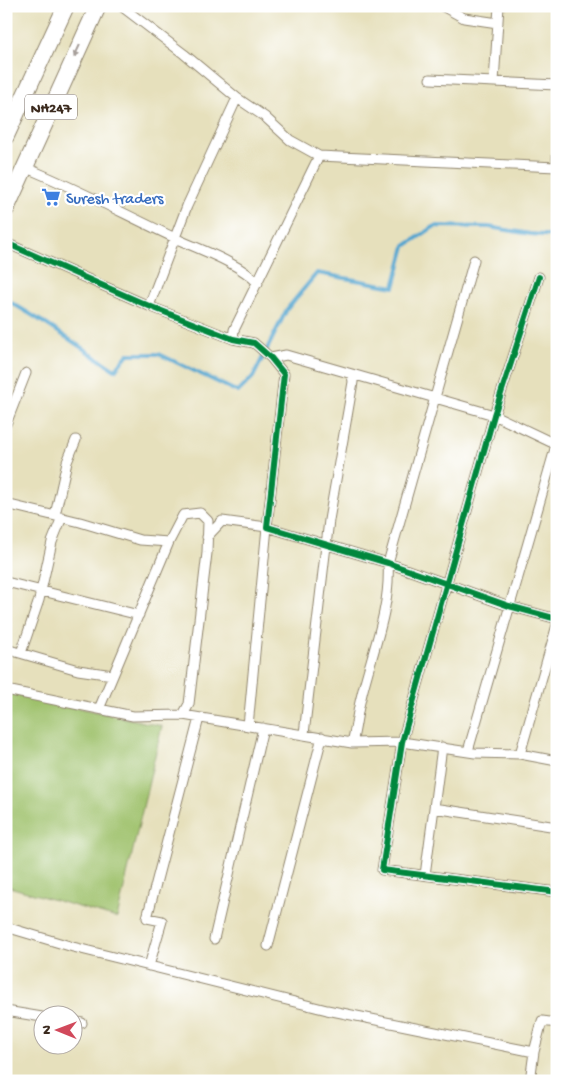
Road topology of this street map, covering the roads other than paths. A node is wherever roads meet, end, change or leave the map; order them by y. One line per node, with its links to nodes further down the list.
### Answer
1 (66, 6): 11 (highway, NH247)
2 (98, 6): 15 (highway, NH247, one-way to 15)
3 (121, 6): 10 (street)
4 (442, 6): 6 (street)
5 (499, 6): 6 (street)
6 (498, 23): 8 (street)
7 (430, 79): 8 (street)
8 (494, 82): 9 (street)
9 (557, 85)
10 (237, 98): 13 (street); 18 (street)
11 (10, 117): 12 (highway, NH247)
12 (6, 136)
13 (319, 156): 16 (street); 22 (street)
14 (557, 156): 16 (street)
15 (24, 167): 17 (highway, NH247); 18 (street)
16 (556, 167)
17 (6, 209)
18 (176, 238): 22 (street); 23 (street)
19 (6, 243): 23 (street)
20 (474, 260): 28 (street)
21 (539, 277): 29 (street)
22 (258, 283): 24 (street)
23 (149, 306): 24 (street)
24 (233, 339): 25 (street)
25 (272, 358): 27 (street); 35 (street)
26 (26, 373): 30 (street)
27 (352, 374): 28 (street); 38 (street)
28 (436, 398): 29 (street); 39 (street)
29 (494, 415): 32 (street); 41 (street)
30 (6, 424)
31 (76, 440): 34 (street)
32 (556, 444): 43 (street)
33 (6, 504): 34 (street)
34 (58, 516): 37 (street); 42 (street)
35 (267, 527): 36 (street); 38 (street); 54 (street)
36 (207, 537): 37 (street); 52 (street)
37 (169, 542): 44 (street)
38 (326, 545): 39 (street); 56 (street)
39 (388, 563): 41 (street); 59 (street)
40 (6, 582): 42 (street)
41 (448, 584): 43 (street); 58 (street)
42 (41, 591): 44 (street); 48 (street)
43 (509, 606): 45 (street); 61 (street)
44 (139, 615): 49 (street)
45 (557, 618)
46 (557, 625): 62 (street)
47 (6, 649): 48 (street)
48 (21, 653): 49 (street)
49 (113, 675): 51 (street)
50 (6, 690): 51 (street)
51 (98, 709): 52 (street)
52 (184, 715): 53 (street)
53 (199, 718): 54 (street); 71 (street)
54 (248, 726): 55 (street)
55 (263, 728): 56 (street); 69 (street)
56 (304, 734): 57 (street)
57 (322, 737): 59 (street); 70 (street)
58 (402, 742): 59 (street); 60 (street); 66 (street)
59 (352, 744)
60 (442, 747): 61 (street); 64 (street)
61 (468, 751): 62 (street)
62 (520, 754): 63 (street)
63 (557, 761)
64 (434, 808): 65 (street); 66 (street)
65 (557, 827)
66 (425, 875): 67 (street)
67 (557, 892)
68 (6, 927): 71 (street)
69 (214, 939)
70 (268, 946)
71 (148, 966): 75 (street)
72 (6, 1011): 73 (street)
73 (32, 1015)
74 (557, 1024): 75 (street)
75 (534, 1052): 76 (street)
76 (530, 1081)

